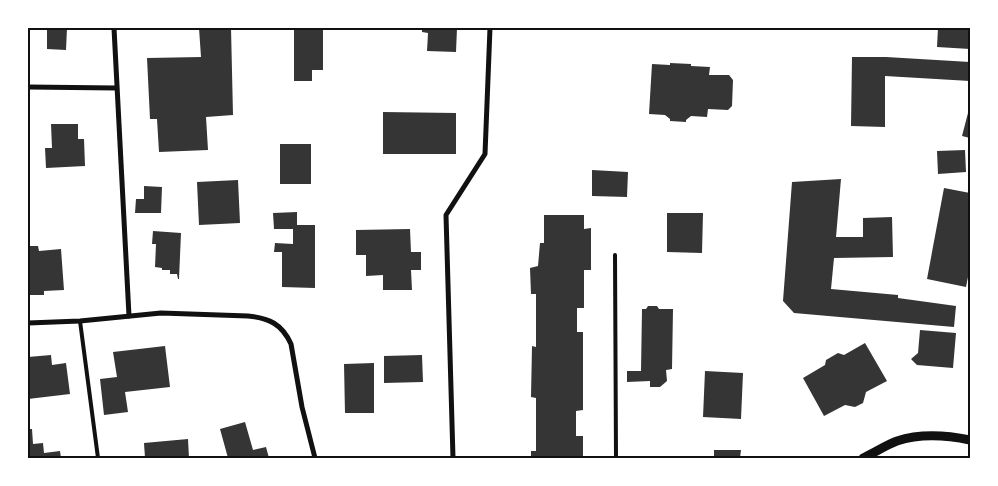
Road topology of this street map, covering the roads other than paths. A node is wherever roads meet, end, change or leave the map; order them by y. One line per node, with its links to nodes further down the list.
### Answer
1 (114, 28): 4 (street)
2 (490, 28): 12 (street)
3 (28, 88): 4 (street)
4 (116, 88): 6 (street)
5 (615, 255): 13 (lane)
6 (129, 316): 7 (street); 11 (street)
7 (80, 321): 8 (street); 10 (lane)
8 (28, 323)
9 (970, 440): 14 (street)
10 (98, 458)
11 (315, 458)
12 (453, 458)
13 (616, 458)
14 (863, 458)

